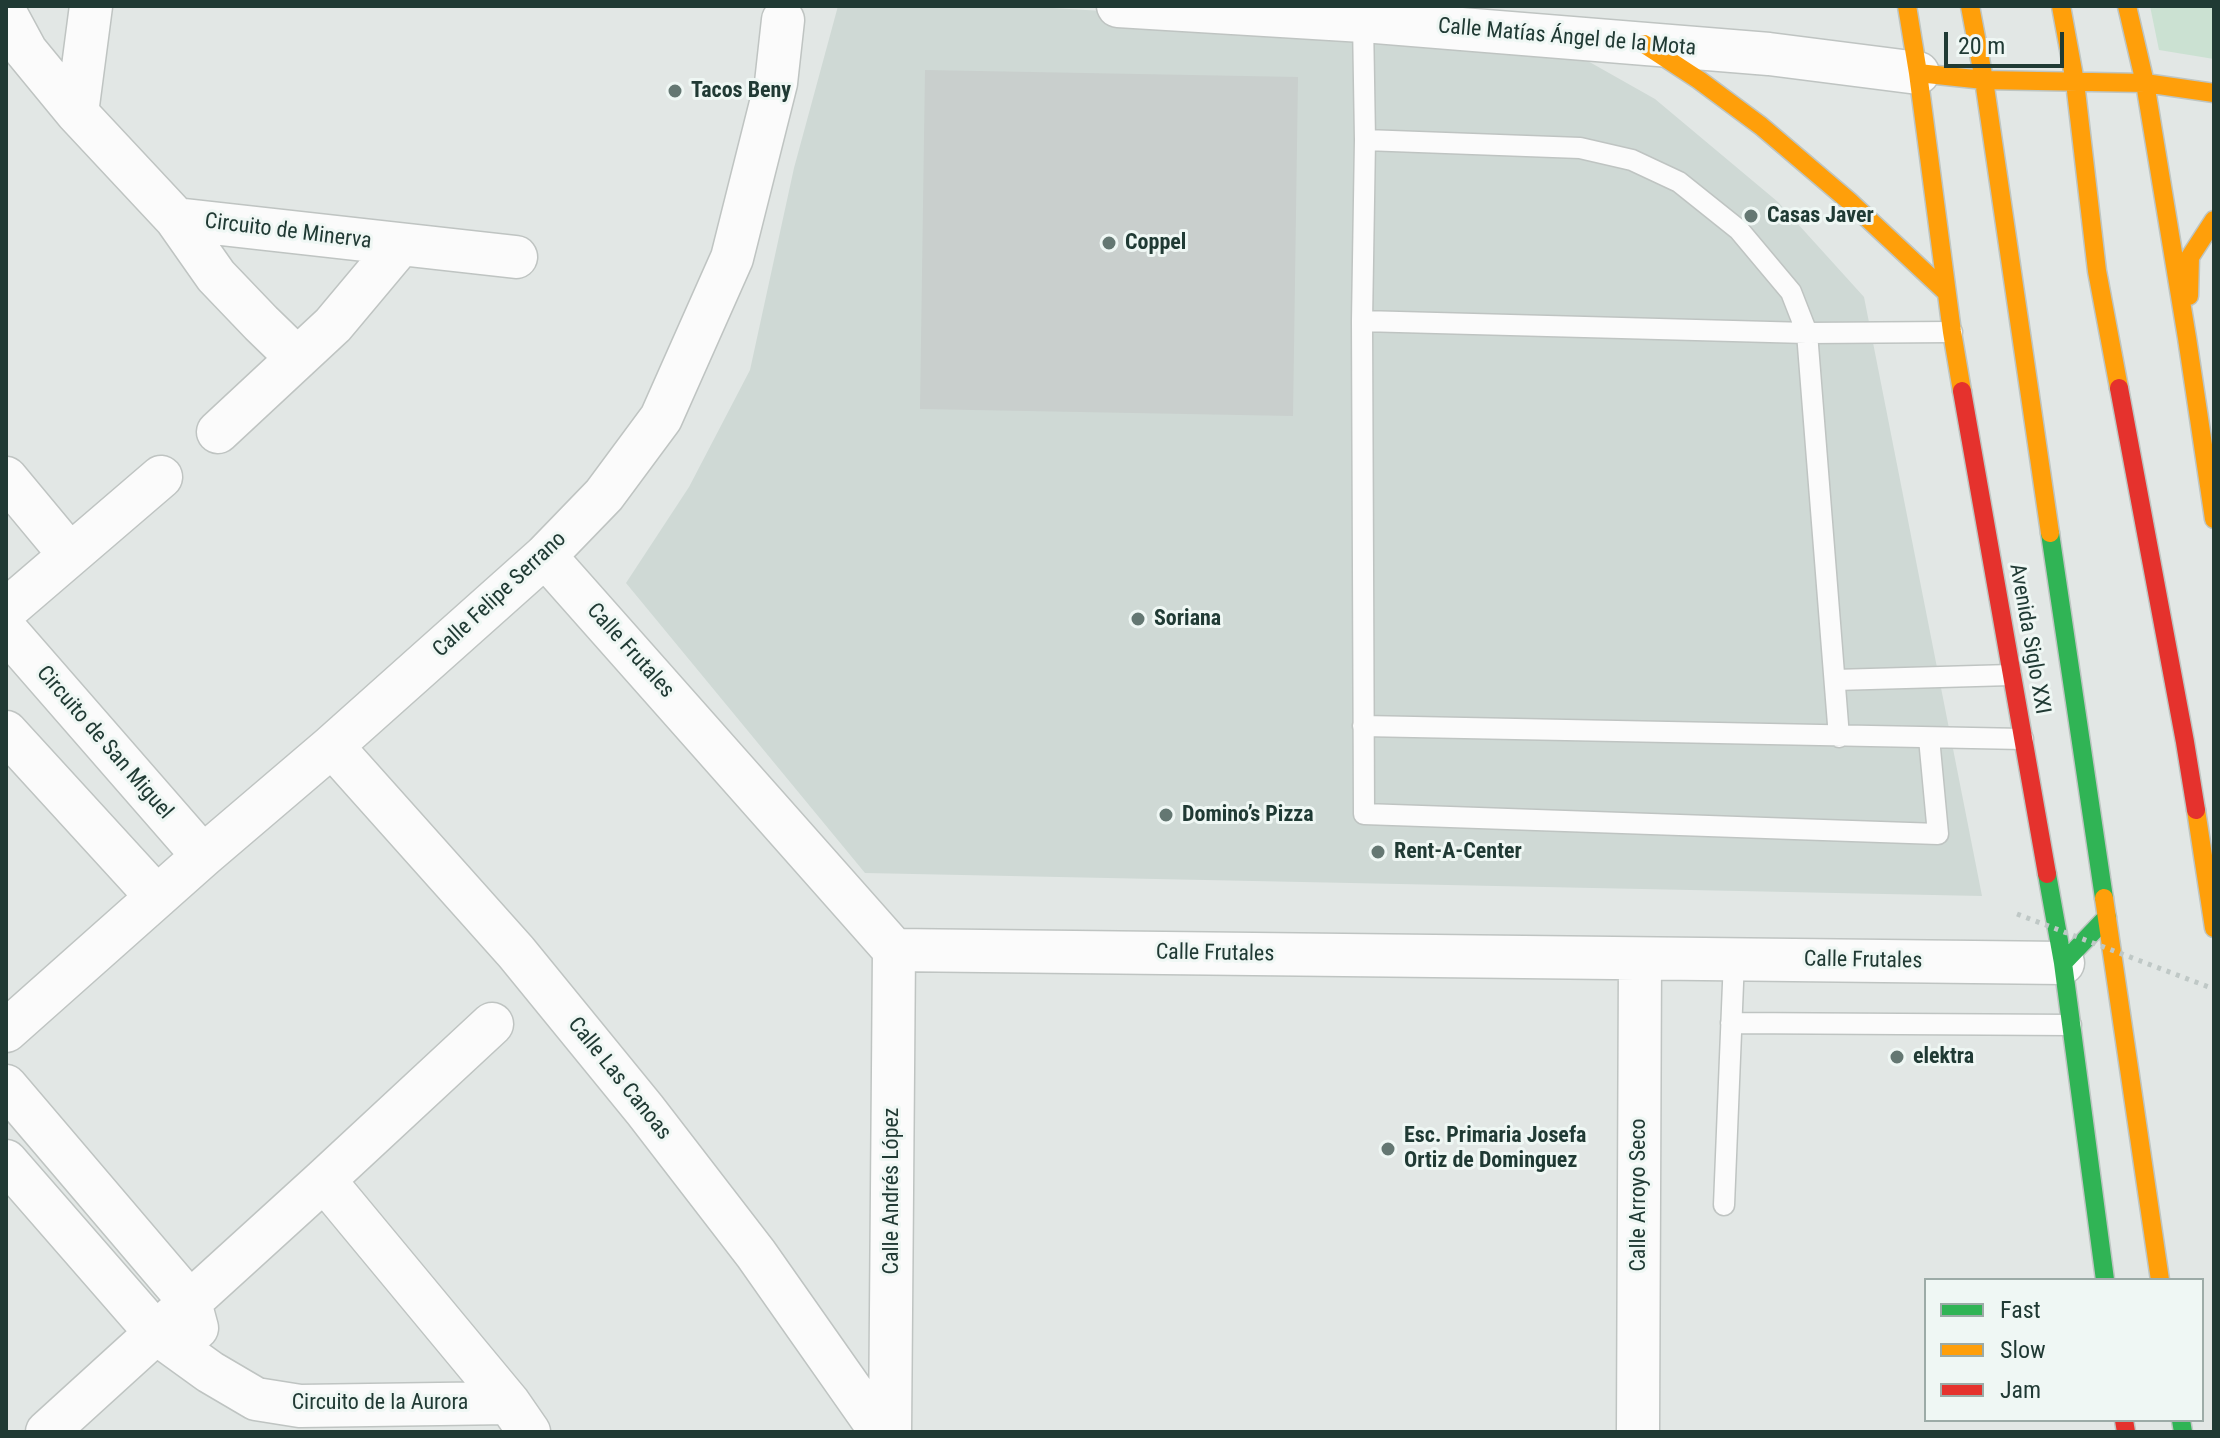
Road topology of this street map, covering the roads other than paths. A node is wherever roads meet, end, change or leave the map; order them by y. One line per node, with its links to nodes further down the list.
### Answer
1 (91, 6): 16 (street)
2 (1118, 6): 9 (street, Calle Matías Ángel de la Mota)
3 (1907, 6): 11 (main road, Avenida Siglo XXI)
4 (1970, 6): 12 (main road, Avenida Siglo XXI)
5 (2061, 6): 13 (main road)
6 (2127, 6): 14 (main road)
7 (784, 11): 33 (street, Calle Felipe Serrano)
8 (6, 14): 16 (street, Circuito de Minerva)
9 (1363, 21): 10 (street, Calle Matías Ángel de la Mota); 17 (lane)
10 (1644, 44): 11 (street, Calle Matías Ángel de la Mota); 22 (main road)
11 (1918, 73): 12 (main road); 22 (main road, Avenida Siglo XXI)
12 (1984, 80): 13 (main road); 46 (main road, Avenida Siglo XXI)
13 (2075, 82): 14 (main road); 47 (main road)
14 (2145, 83): 15 (main road); 26 (main road)
15 (2214, 93)
16 (77, 113): 18 (street, Circuito de Minerva)
17 (1365, 140): 23 (lane); 25 (lane)
18 (176, 219): 20 (street, Circuito de Minerva); 27 (street, Circuito de Minerva)
19 (2214, 220): 26 (main road)
20 (400, 245): 21 (street, Circuito de Minerva); 27 (street, Circuito de Minerva)
21 (516, 257)
22 (1945, 291): 24 (main road, Avenida Siglo XXI)
23 (1362, 321): 25 (lane); 38 (lane)
24 (1952, 332): 25 (lane); 36 (main road, Avenida Siglo XXI)
25 (1807, 333): 37 (lane)
26 (2187, 338): 31 (main road)
27 (297, 358): 28 (street, Circuito de Minerva)
28 (218, 432)
29 (161, 477): 32 (street)
30 (6, 478): 32 (street)
31 (2214, 519)
32 (70, 555): 34 (street)
33 (545, 556): 43 (street, Calle Felipe Serrano); 48 (street, Calle Frutales)
34 (6, 610)
35 (6, 630): 44 (street, Circuito de San Miguel)
36 (2011, 675): 37 (lane); 42 (main road, Avenida Siglo XXI)
37 (1835, 680): 40 (lane)
38 (1363, 726): 40 (lane); 41 (lane)
39 (6, 732): 45 (street)
40 (1839, 737): 41 (lane)
41 (1929, 738): 42 (lane)
42 (2023, 739): 51 (main road, Avenida Siglo XXI)
43 (332, 746): 44 (street, Calle Felipe Serrano); 67 (street, Calle Las Canoas)
44 (203, 856): 45 (street, Calle Felipe Serrano)
45 (157, 897): 55 (street, Calle Felipe Serrano)
46 (2107, 917): 51 (main road); 61 (main road, Avenida Siglo XXI)
47 (2214, 928)
48 (894, 950): 49 (street, Calle Frutales); 68 (street, Calle Andrés López)
49 (1640, 959): 50 (street, Calle Frutales); 69 (street, Calle Arroyo Seco)
50 (1734, 959): 51 (street, Calle Frutales); 52 (lane)
51 (2063, 963): 54 (main road, Avenida Siglo XXI)
52 (1731, 1023): 54 (lane); 59 (lane)
53 (492, 1024): 58 (street)
54 (2071, 1025): 60 (main road, Avenida Siglo XXI)
55 (6, 1031)
56 (6, 1086): 62 (street)
57 (6, 1161): 63 (street, Circuito de la Aurora)
58 (324, 1180): 62 (street); 65 (street, Circuito de la Aurora)
59 (1724, 1205)
60 (2105, 1278)
61 (2160, 1278)
62 (190, 1302): 63 (street); 64 (street)
63 (156, 1333): 64 (street, Circuito de la Aurora); 66 (street)
64 (210, 1372): 65 (street, Circuito de la Aurora)
65 (519, 1417)
66 (47, 1432)
67 (881, 1432)
68 (890, 1432)
69 (1638, 1432)

